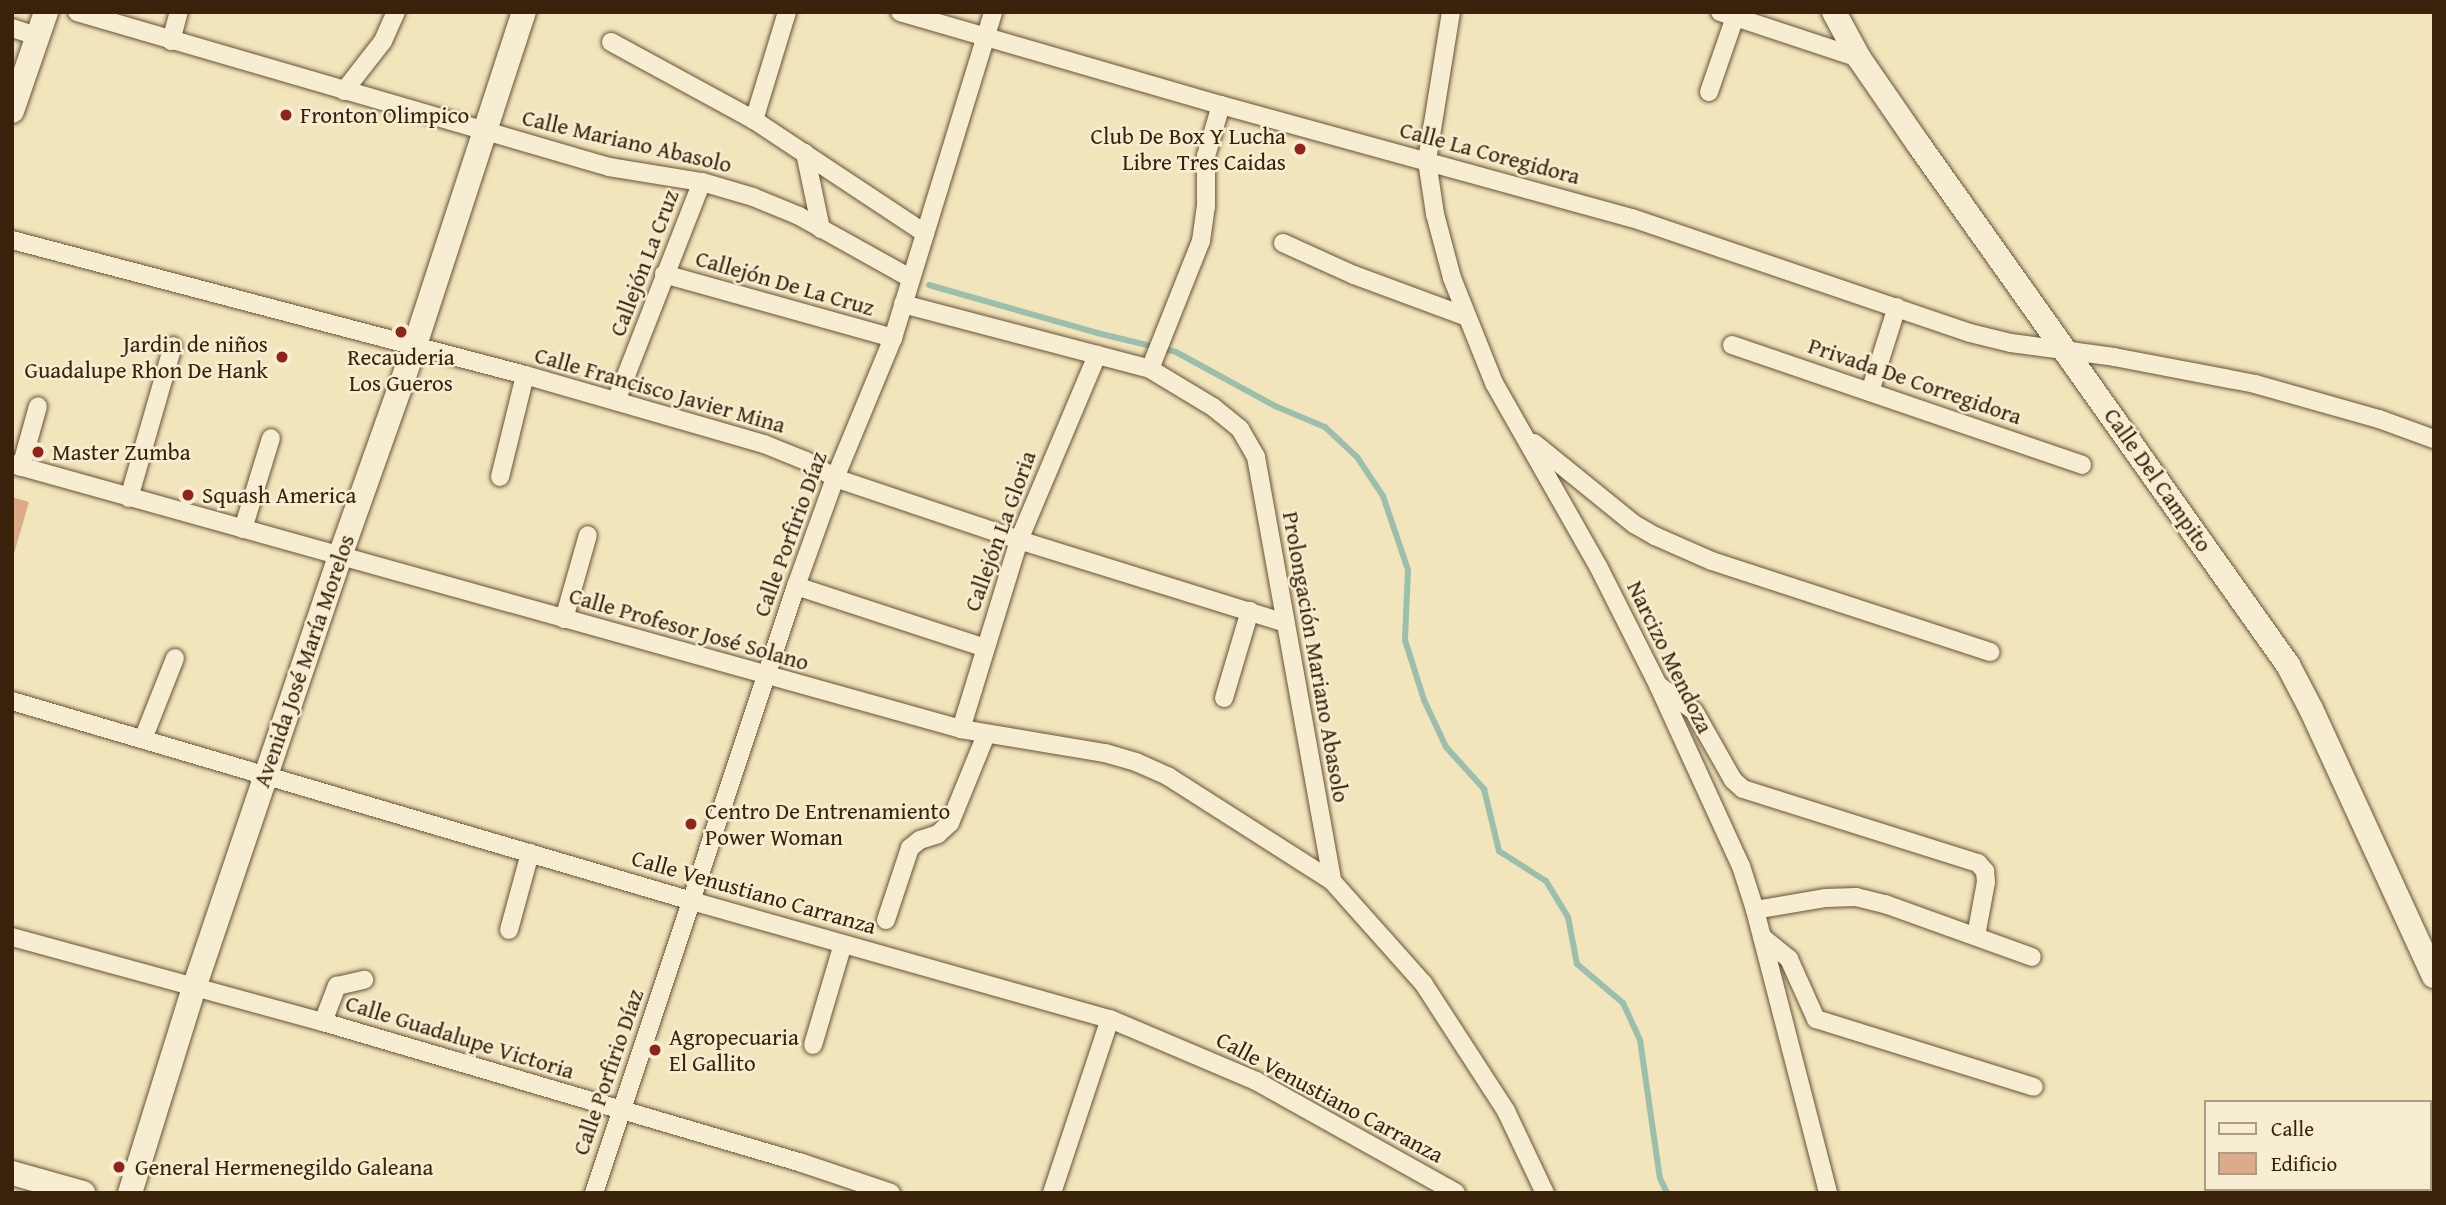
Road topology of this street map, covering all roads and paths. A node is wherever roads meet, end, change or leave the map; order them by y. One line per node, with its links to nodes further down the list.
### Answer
1 (46, 12): 13 (main road)
2 (77, 12): 15 (street, Calle Mariano Abasolo)
3 (179, 12): 15 (street)
4 (396, 12): 18 (street)
5 (524, 12): 23 (main road, Avenida José María Morelos)
6 (787, 12): 22 (street)
7 (900, 12): 14 (street, Calle La Coregidora)
8 (993, 12): 14 (street, Calle Porfirio Díaz)
9 (1451, 12): 25 (street, Narcizo Mendoza)
10 (1834, 12): 17 (main road, Calle Del Campito)
11 (1728, 14): 17 (street); 19 (street)
12 (12, 28): 13 (street)
13 (36, 36): 21 (main road)
14 (985, 36): 20 (street, Calle La Coregidora); 28 (street, Calle Porfirio Díaz)
15 (171, 41): 18 (street, Calle Mariano Abasolo)
16 (611, 42): 22 (street)
17 (1858, 58): 40 (main road, Calle Del Campito)
18 (344, 91): 23 (street, Calle Mariano Abasolo)
19 (1709, 92)
20 (1221, 105): 25 (street, Calle La Coregidora); 42 (street)
21 (12, 111)
22 (754, 120): 24 (street)
23 (484, 131): 26 (street, Calle Mariano Abasolo); 39 (main road, Avenida José María Morelos)
24 (805, 153): 27 (street); 28 (street)
25 (1427, 161): 34 (street, Calle La Coregidora); 35 (street, Narcizo Mendoza)
26 (702, 182): 27 (street, Calle Mariano Abasolo); 31 (street, Callejón La Cruz)
27 (821, 229): 32 (street, Calle Mariano Abasolo)
28 (925, 233): 32 (street, Calle Porfirio Díaz)
29 (12, 240): 39 (street, Calle Francisco Javier Mina)
30 (1283, 243): 35 (street)
31 (664, 274): 36 (street, Callejón De La Cruz); 45 (street, Callejón La Cruz)
32 (910, 278): 33 (street, Calle Porfirio Díaz)
33 (903, 304): 36 (street, Calle Porfirio Díaz); 41 (street, Prolongación Mariano Abasolo)
34 (1898, 307): 40 (street, Calle La Coregidora); 44 (street)
35 (1465, 316): 47 (street, Narcizo Mendoza)
36 (893, 338): 53 (street, Calle Porfirio Díaz)
37 (1732, 345): 44 (street, Privada De Corregidora)
38 (173, 346): 54 (street)
39 (414, 348): 43 (street, Calle Francisco Javier Mina); 58 (main road, Avenida José María Morelos)
40 (2065, 349): 49 (street, Calle La Coregidora); 85 (main road, Calle Del Campito)
41 (1097, 355): 42 (street, Prolongación Mariano Abasolo); 57 (street, Callejón La Gloria)
42 (1152, 363): 62 (street, Prolongación Mariano Abasolo)
43 (525, 375): 45 (street, Calle Francisco Javier Mina); 52 (street)
44 (1870, 392): 50 (street, Privada De Corregidora)
45 (616, 401): 53 (street, Calle Francisco Javier Mina)
46 (37, 406): 51 (street)
47 (1526, 436): 64 (street); 67 (street, Narcizo Mendoza)
48 (271, 438): 55 (street)
49 (2434, 439)
50 (2082, 464)
51 (16, 466): 54 (street, Calle Profesor José Solano)
52 (500, 477)
53 (835, 478): 57 (street, Calle Francisco Javier Mina); 59 (street, Calle Porfirio Díaz)
54 (129, 498): 55 (street, Calle Profesor José Solano)
55 (243, 529): 58 (street, Calle Profesor José Solano)
56 (588, 535): 61 (street)
57 (1018, 540): 60 (street, Calle Francisco Javier Mina); 63 (street, Callejón La Gloria)
58 (340, 556): 61 (street, Calle Profesor José Solano); 73 (main road, Avenida José María Morelos)
59 (796, 586): 63 (street); 66 (street, Calle Porfirio Díaz)
60 (1250, 611): 62 (street, Calle Francisco Javier Mina); 68 (street)
61 (564, 619): 66 (street, Calle Profesor José Solano)
62 (1283, 622): 75 (street, Prolongación Mariano Abasolo)
63 (983, 647): 70 (street, Callejón La Gloria)
64 (1990, 652)
65 (176, 658): 72 (street)
66 (765, 676): 70 (street, Calle Profesor José Solano); 76 (street, Calle Porfirio Díaz)
67 (1658, 685): 77 (street, Narcizo Mendoza); 80 (street)
68 (1224, 698)
69 (12, 701): 72 (street, Calle Venustiano Carranza)
70 (961, 729): 71 (street, Calle Profesor José Solano)
71 (986, 735): 75 (street, Calle Profesor José Solano); 78 (street)
72 (143, 739): 73 (street, Calle Venustiano Carranza)
73 (265, 774): 74 (street, Calle Venustiano Carranza); 87 (main road, Avenida José María Morelos)
74 (530, 853): 76 (street, Calle Venustiano Carranza); 79 (street)
75 (1332, 881): 100 (street)
76 (692, 901): 83 (street, Calle Venustiano Carranza); 92 (street, Calle Porfirio Díaz)
77 (1755, 911): 80 (street); 82 (street, Narcizo Mendoza)
78 (886, 920)
79 (509, 930)
80 (1976, 936): 84 (street)
81 (12, 937): 87 (street, Calle Guadalupe Victoria)
82 (1762, 937): 91 (street); 101 (street, Narcizo Mendoza)
83 (843, 944): 88 (street, Calle Venustiano Carranza); 90 (street)
84 (2032, 957)
85 (2434, 976)
86 (364, 980): 89 (street)
87 (194, 988): 89 (street, Calle Guadalupe Victoria); 95 (main road, Avenida José María Morelos)
88 (1110, 1019): 98 (street); 99 (street, Calle Venustiano Carranza)
89 (323, 1022): 92 (street, Calle Guadalupe Victoria)
90 (813, 1045)
91 (2034, 1087)
92 (620, 1111): 96 (street, Calle Porfirio Díaz); 97 (street, Calle Guadalupe Victoria)
93 (12, 1173): 94 (main road)
94 (83, 1193)
95 (130, 1193)
96 (594, 1193)
97 (891, 1193)
98 (1052, 1193)
99 (1456, 1193)
100 (1545, 1193)
101 (1828, 1193)

